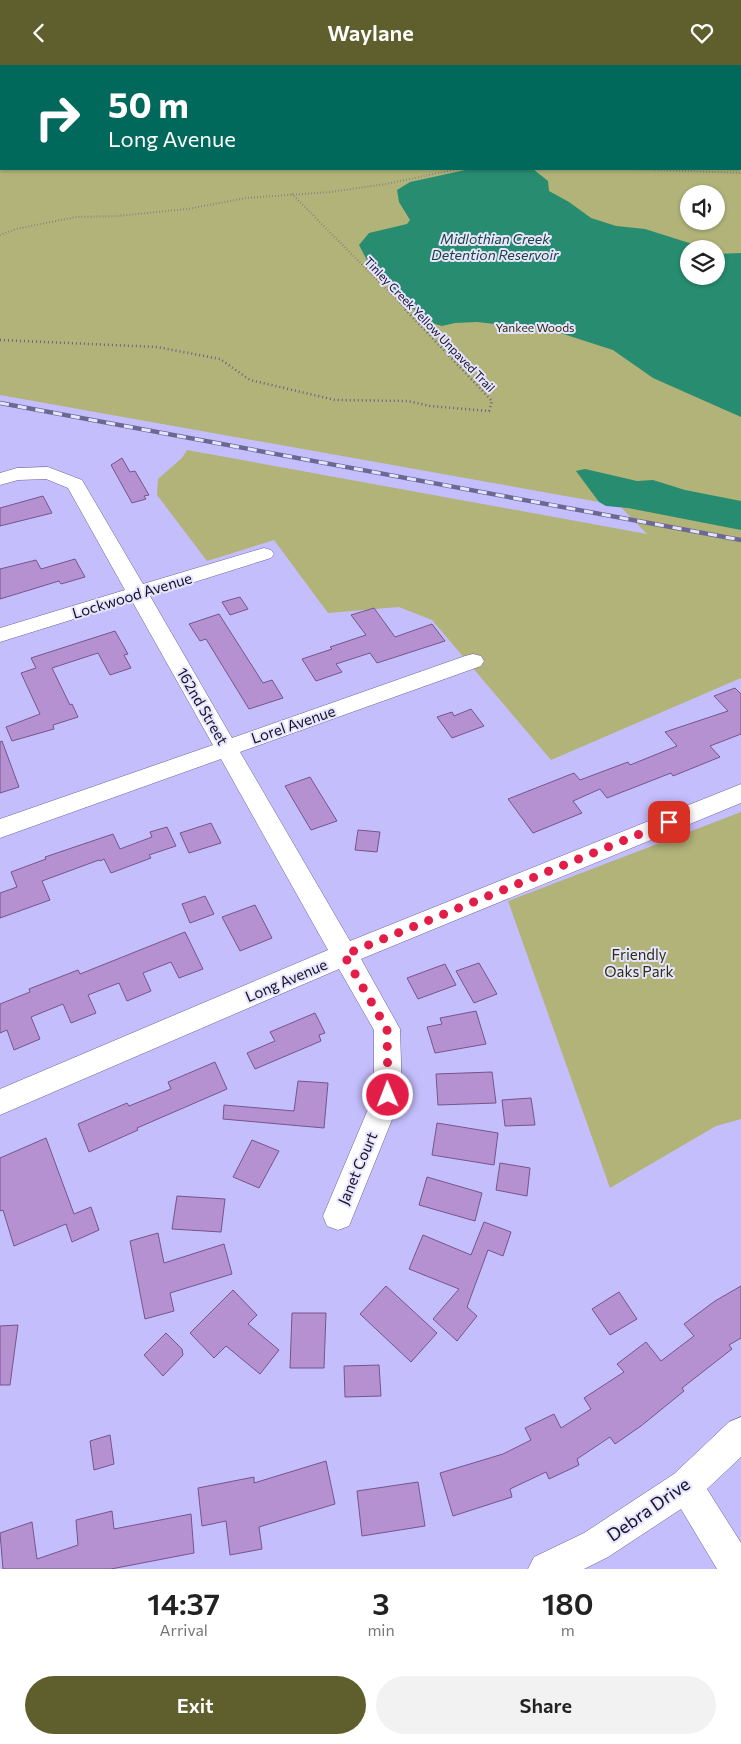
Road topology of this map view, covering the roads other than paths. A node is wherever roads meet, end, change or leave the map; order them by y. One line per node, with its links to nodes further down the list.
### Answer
1 (0, 479): 3 (street, 162nd Street)
2 (264, 554): 3 (street, Lockwood Avenue)
3 (139, 593): 4 (street, Lockwood Avenue); 6 (street, 162nd Street)
4 (0, 635)
5 (473, 661): 6 (street, Lorel Avenue)
6 (227, 748): 8 (street, Lorel Avenue); 9 (street, 162nd Street)
7 (741, 793): 9 (street, Long Avenue)
8 (0, 829)
9 (344, 955): 10 (street, Long Avenue); 11 (street, Janet Court)
10 (0, 1101)
11 (338, 1216)
12 (741, 1434): 13 (street, Debra Drive)
13 (686, 1486): 14 (street, Debra Drive); 15 (street)
14 (546, 1569)
15 (737, 1569)

